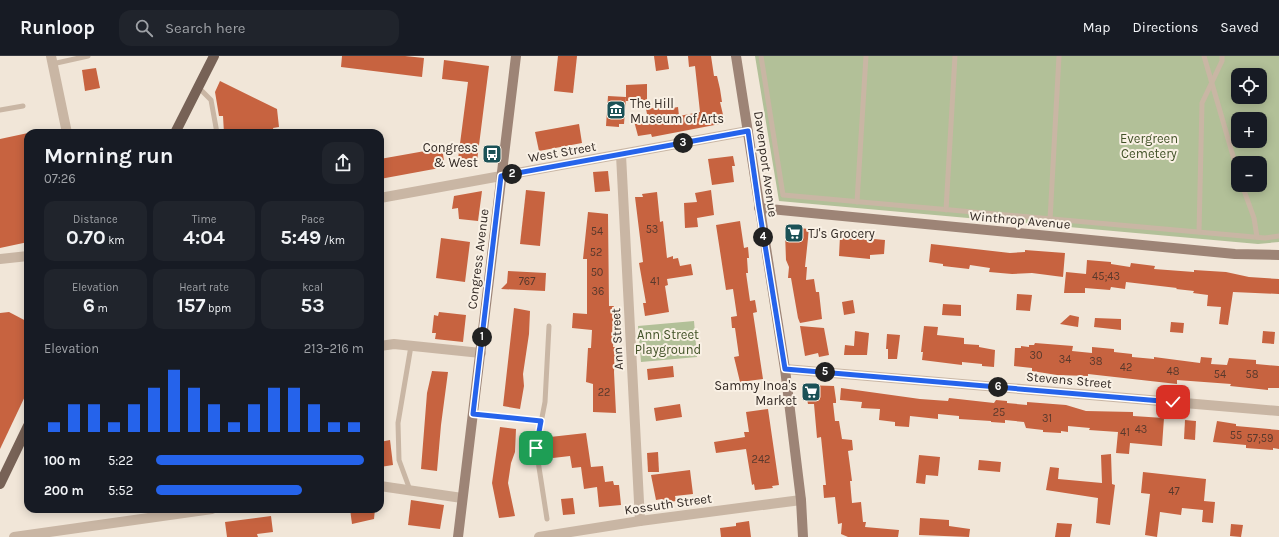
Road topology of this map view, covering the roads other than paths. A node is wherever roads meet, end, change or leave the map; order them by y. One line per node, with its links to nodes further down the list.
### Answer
1 (88, 56): 11 (lane)
2 (214, 56): 13 (main road)
3 (516, 56): 22 (main road, Congress Avenue)
4 (736, 56): 19 (main road, Davenport Avenue)
5 (761, 56): 25 (lane)
6 (866, 56): 25 (lane)
7 (955, 56): 27 (lane)
8 (1059, 56): 28 (lane)
9 (1204, 56): 12 (lane)
10 (1222, 56): 12 (lane)
11 (52, 60): 16 (street)
12 (1212, 82): 21 (lane); 29 (lane)
13 (199, 88): 17 (main road); 18 (lane)
14 (23, 106): 15 (lane)
15 (0, 110)
16 (66, 129)
17 (177, 129)
18 (216, 129)
19 (748, 131): 20 (street, West Street); 26 (main road, Davenport Avenue)
20 (621, 155): 22 (street, West Street); 51 (street, Ann Street)
21 (1233, 156)
22 (501, 176): 24 (street, West Street); 38 (main road, Congress Avenue)
23 (1245, 192): 31 (lane)
24 (384, 197)
25 (857, 202): 27 (lane)
26 (759, 208): 32 (main road, Winthrop Avenue); 39 (main road, Davenport Avenue)
27 (946, 210): 28 (lane)
28 (1050, 220): 29 (lane)
29 (1199, 232): 31 (lane)
30 (1279, 236): 31 (lane)
31 (1257, 237)
32 (1279, 255)
33 (24, 256): 34 (street)
34 (0, 259)
35 (550, 326): 42 (lane)
36 (384, 345): 37 (street)
37 (411, 346): 38 (street); 46 (lane)
38 (480, 353): 41 (main road, Congress Avenue)
39 (785, 369): 40 (street, Stevens Street); 48 (main road, Davenport Avenue)
40 (1279, 411)
41 (473, 414): 42 (lane); 47 (main road, Congress Avenue)
42 (541, 421): 50 (lane)
43 (24, 434): 44 (main road)
44 (0, 484)
45 (384, 487): 46 (street)
46 (410, 490): 47 (street)
47 (462, 498): 53 (main road, Congress Avenue)
48 (801, 500): 51 (street, Kossuth Street); 55 (main road, Davenport Avenue)
49 (184, 513): 52 (street)
50 (547, 519)
51 (640, 521): 54 (street, Kossuth Street)
52 (14, 537)
53 (458, 537)
54 (538, 537)
55 (803, 537)

